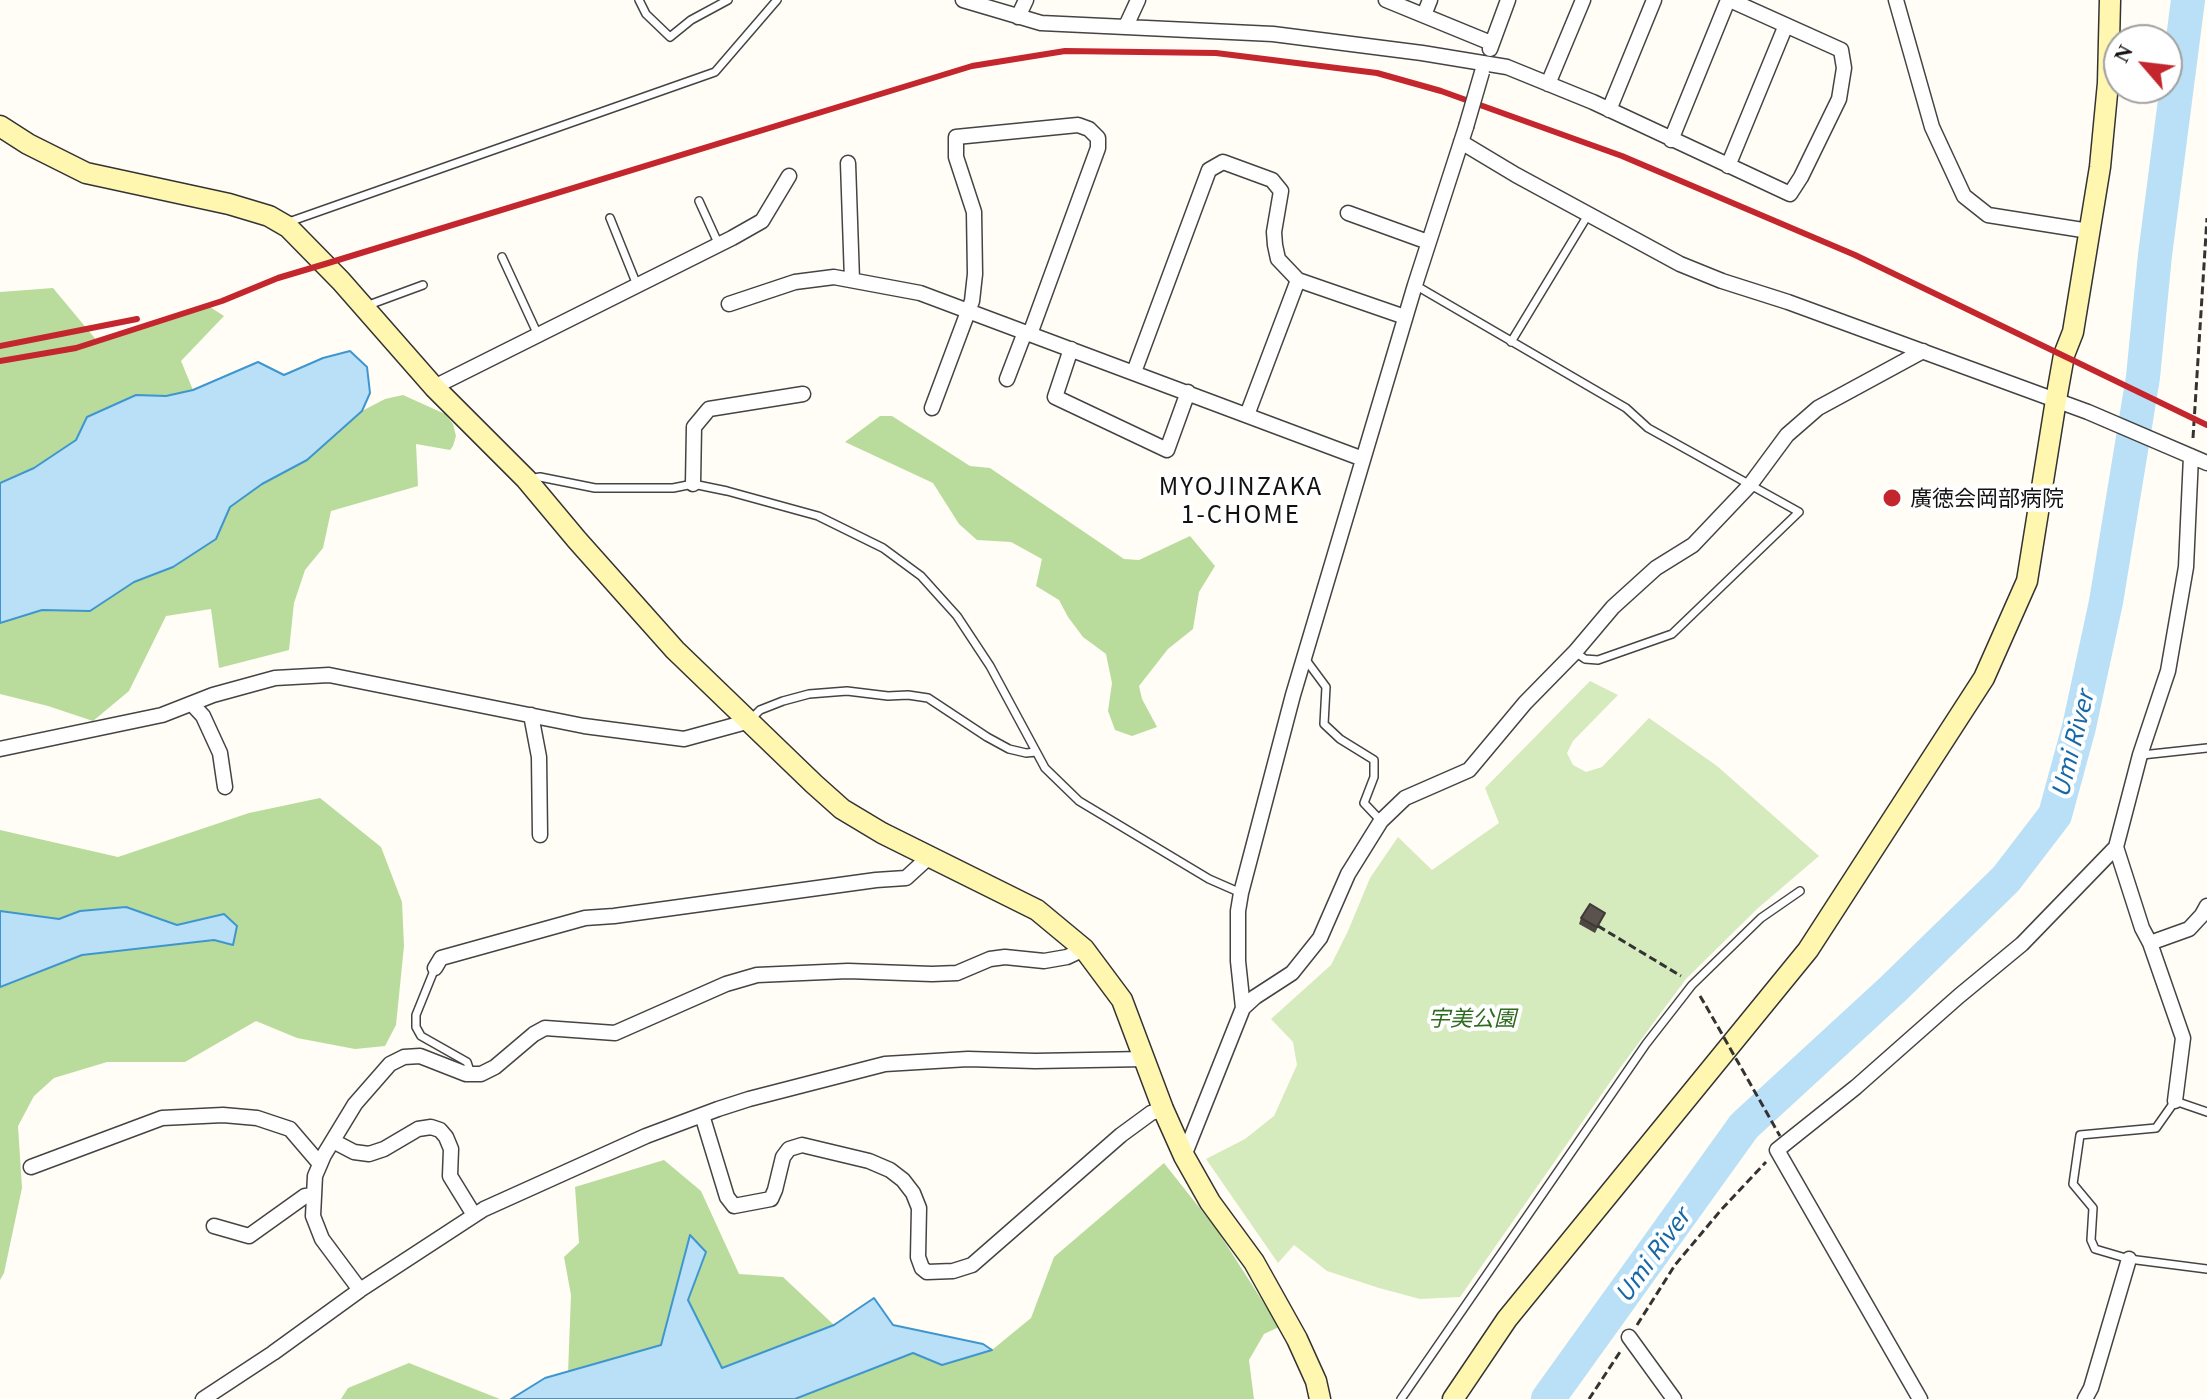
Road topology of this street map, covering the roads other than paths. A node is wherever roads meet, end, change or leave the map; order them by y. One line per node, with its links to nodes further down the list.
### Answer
1 (639, 0): 2 (lane)
2 (728, 0)
3 (777, 0): 33 (lane)
4 (963, 0): 16 (street)
5 (1026, 0): 16 (street)
6 (1138, 0): 18 (street)
7 (1386, 0): 15 (street)
8 (1430, 0): 15 (street)
9 (1508, 0): 19 (street)
10 (1583, 0): 21 (street)
11 (1654, 0): 22 (street)
12 (1729, 0): 17 (street); 25 (street)
13 (1896, 0): 34 (street)
14 (2110, 0): 34 (street)
15 (1424, 15): 19 (street)
16 (1018, 17): 18 (street)
17 (1786, 25): 27 (street); 27 (street)
18 (1126, 26): 20 (street)
19 (1491, 43): 20 (street)
20 (1484, 68): 21 (street); 24 (street, bridge)
21 (1548, 84): 22 (street)
22 (1609, 110): 25 (street)
23 (0, 126): 33 (street)
24 (1463, 135): 31 (street); 35 (street)
25 (1671, 140): 27 (street)
26 (848, 163): 38 (street)
27 (1728, 166)
28 (789, 176): 36 (street)
29 (699, 201): 36 (lane)
30 (1348, 213): 35 (street)
31 (1589, 213): 49 (lane); 51 (street)
32 (610, 218): 41 (lane)
33 (284, 224): 44 (street)
34 (2089, 231): 57 (street)
35 (1428, 242): 42 (street)
36 (719, 245): 41 (street)
37 (502, 257): 48 (lane)
38 (852, 280): 43 (street); 45 (street)
39 (1298, 280): 46 (street); 52 (street); 59 (street)
40 (423, 285): 44 (lane)
41 (637, 285): 48 (street)
42 (1415, 285): 46 (street); 49 (lane)
43 (729, 304)
44 (364, 307): 54 (street)
45 (968, 311): 47 (street); 47 (street); 58 (street)
46 (1405, 317): 61 (street)
47 (1028, 333): 50 (street); 53 (street)
48 (538, 335): 54 (street)
49 (1511, 342): 65 (lane)
50 (1071, 349): 52 (street); 55 (street)
51 (1923, 351): 57 (street); 65 (street)
52 (1134, 372): 55 (street)
53 (1007, 379)
54 (434, 387): 63 (street)
55 (1188, 392): 59 (street)
56 (803, 394): 64 (street)
57 (2056, 400): 60 (street); 107 (street)
58 (932, 408)
59 (1247, 415): 61 (street)
60 (2186, 454): 62 (street); 74 (street)
61 (1363, 459): 67 (street)
62 (2207, 463)
63 (526, 479): 64 (lane); 70 (street)
64 (693, 484): 73 (lane)
65 (1750, 485): 66 (street); 66 (lane)
66 (1575, 652): 76 (street)
67 (1304, 659): 76 (lane); 81 (street)
68 (192, 704): 69 (street); 72 (street); 75 (street)
69 (531, 715): 70 (street); 77 (street)
70 (750, 721): 73 (lane); 79 (street)
71 (2207, 748): 74 (lane)
72 (0, 749)
73 (1036, 752): 81 (lane)
74 (2140, 755): 78 (street)
75 (225, 787)
76 (1381, 821): 86 (street)
77 (540, 835)
78 (2116, 847): 83 (street); 109 (street)
79 (929, 857): 84 (street); 85 (street)
80 (1800, 891): 106 (lane)
81 (1241, 893): 86 (street)
82 (2207, 906): 83 (street)
83 (2150, 943): 89 (street)
84 (1084, 949): 87 (street); 88 (street)
85 (435, 968): 88 (lane)
86 (1243, 1008): 94 (street)
87 (1145, 1059): 90 (street); 92 (street)
88 (471, 1074): 93 (street)
89 (2175, 1101): 91 (lane); 100 (lane)
90 (1163, 1109): 92 (street); 94 (street)
91 (2207, 1112)
92 (702, 1115): 98 (street)
93 (333, 1141): 95 (street); 98 (street)
94 (1184, 1156): 105 (street)
95 (320, 1164): 96 (street); 97 (street)
96 (31, 1167)
97 (314, 1195): 99 (street); 102 (street)
98 (474, 1215): 102 (street)
99 (214, 1226)
100 (2129, 1259): 101 (lane); 110 (street)
101 (2207, 1269)
102 (360, 1290): 104 (street)
103 (1629, 1337): 108 (street)
104 (203, 1399)
105 (1320, 1399)
106 (1401, 1399)
107 (1453, 1399)
108 (1674, 1399)
109 (1920, 1399)
110 (2085, 1399)

